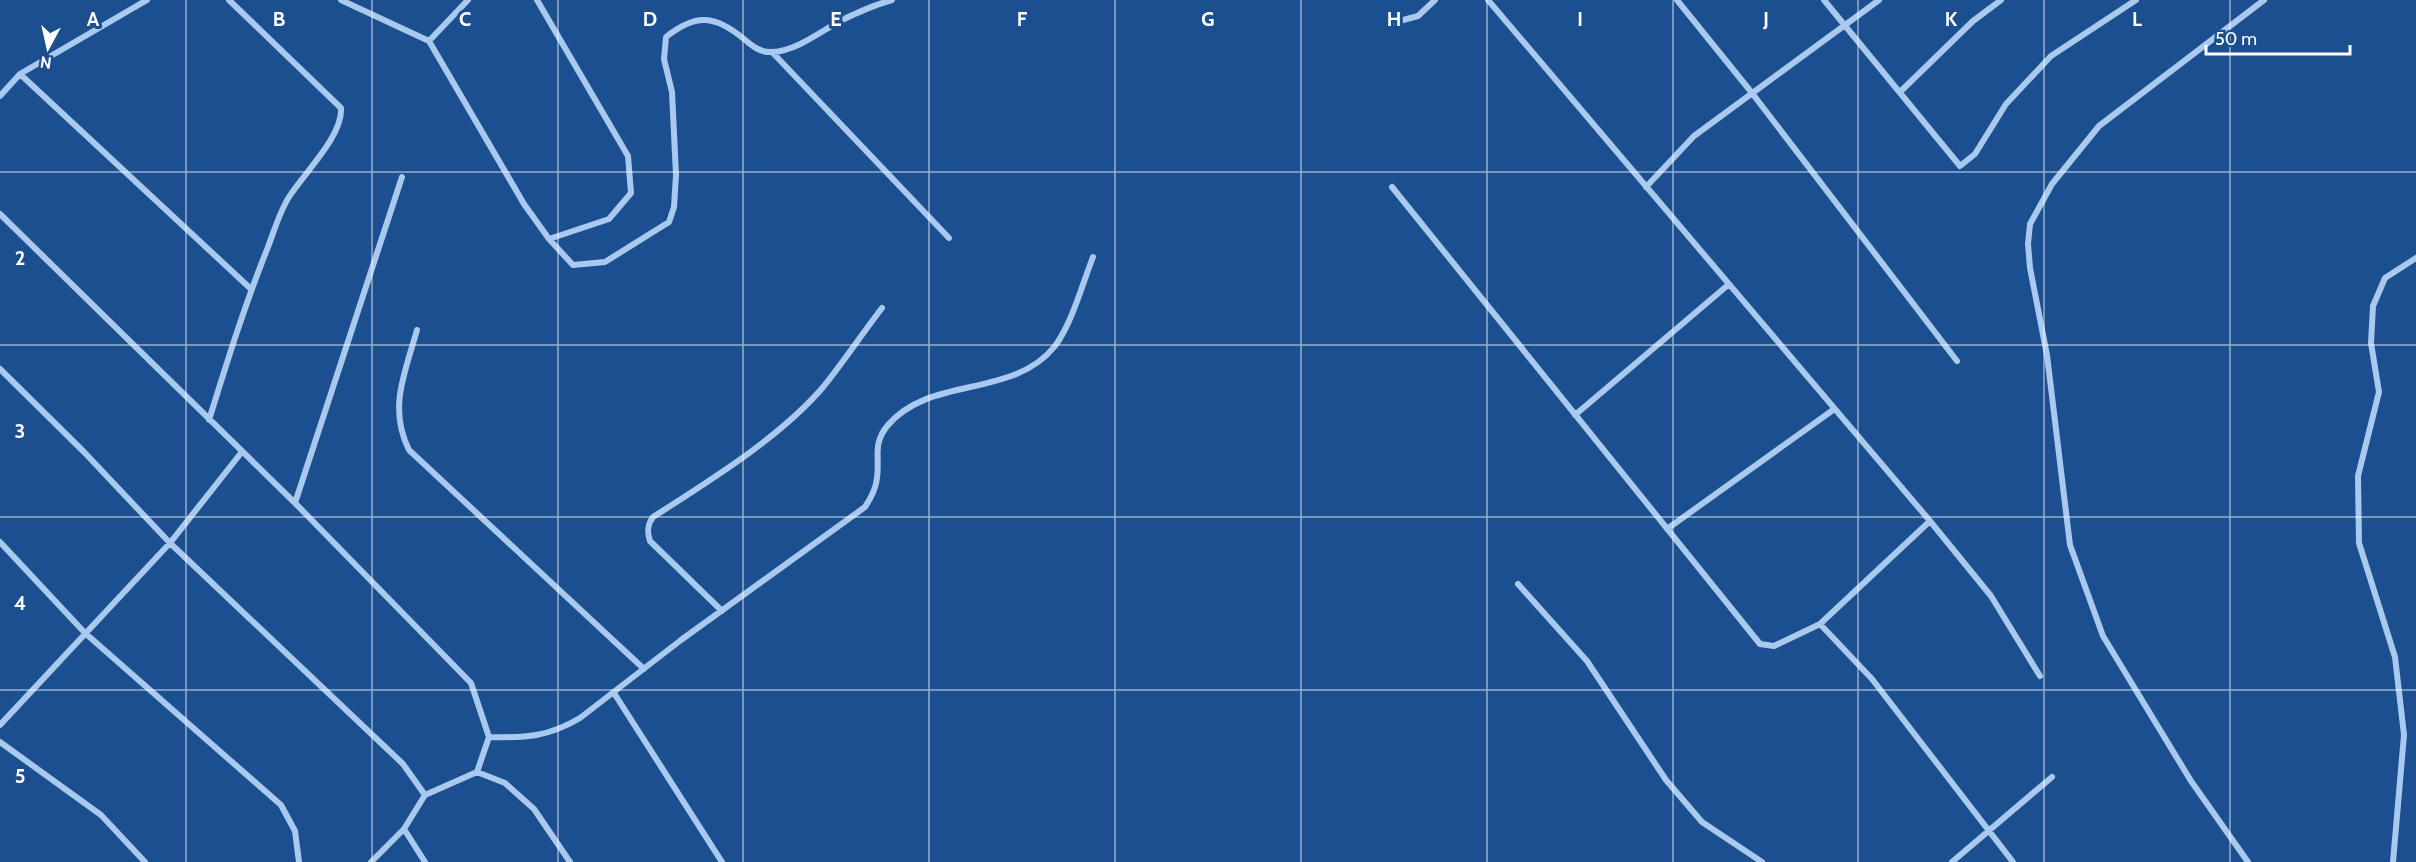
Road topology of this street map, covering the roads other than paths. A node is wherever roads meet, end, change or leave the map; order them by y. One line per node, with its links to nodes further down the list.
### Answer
1 (147, 0): 19 (street)
2 (229, 0): 32 (street)
3 (341, 0): 17 (street)
4 (468, 0): 17 (street)
5 (537, 0): 28 (street)
6 (892, 0): 18 (street)
7 (1435, 0): 15 (street)
8 (1488, 0): 25 (street)
9 (1677, 0): 21 (street)
10 (1824, 0): 16 (street)
11 (1879, 0): 16 (street)
12 (2001, 0): 20 (street)
13 (2136, 0): 20 (street)
14 (2264, 0): 70 (street)
15 (1392, 24)
16 (1845, 27): 20 (street); 21 (street)
17 (429, 42): 28 (street)
18 (772, 52): 27 (street); 28 (street)
19 (20, 74): 22 (street); 32 (street)
20 (1900, 92)
21 (1752, 93): 25 (street); 35 (street)
22 (0, 96)
23 (402, 177): 41 (street)
24 (1392, 188): 38 (street)
25 (1646, 188): 31 (street)
26 (0, 214): 39 (street)
27 (949, 238)
28 (549, 239)
29 (1093, 257): 47 (street)
30 (2416, 258): 71 (street)
31 (1728, 285): 37 (street); 38 (street)
32 (251, 289): 39 (street)
33 (882, 308): 47 (street)
34 (417, 330): 50 (street)
35 (1957, 361)
36 (0, 369): 45 (street)
37 (1833, 410): 42 (street); 43 (street)
38 (1575, 415): 43 (street)
39 (209, 420): 40 (street)
40 (241, 453): 41 (street); 45 (street)
41 (295, 503): 54 (street)
42 (1930, 521): 48 (street); 51 (street)
43 (1667, 529): 48 (street)
44 (0, 542): 49 (street)
45 (170, 543): 49 (street); 58 (street)
46 (1518, 584): 67 (street)
47 (722, 611): 50 (street)
48 (1820, 624): 60 (street)
49 (85, 633): 53 (street); 62 (street)
50 (644, 669): 52 (street)
51 (2040, 676)
52 (614, 693): 54 (street); 66 (street)
53 (0, 725)
54 (489, 737): 56 (street)
55 (0, 742): 61 (street)
56 (477, 772): 58 (street); 65 (street)
57 (2052, 777): 60 (street)
58 (425, 795): 59 (street)
59 (404, 829): 63 (street); 64 (street)
60 (1988, 832): 68 (street); 69 (street)
61 (145, 862)
62 (299, 862)
63 (371, 862)
64 (425, 862)
65 (570, 862)
66 (722, 862)
67 (1762, 862)
68 (1952, 862)
69 (2013, 862)
70 (2248, 862)
71 (2392, 862)

